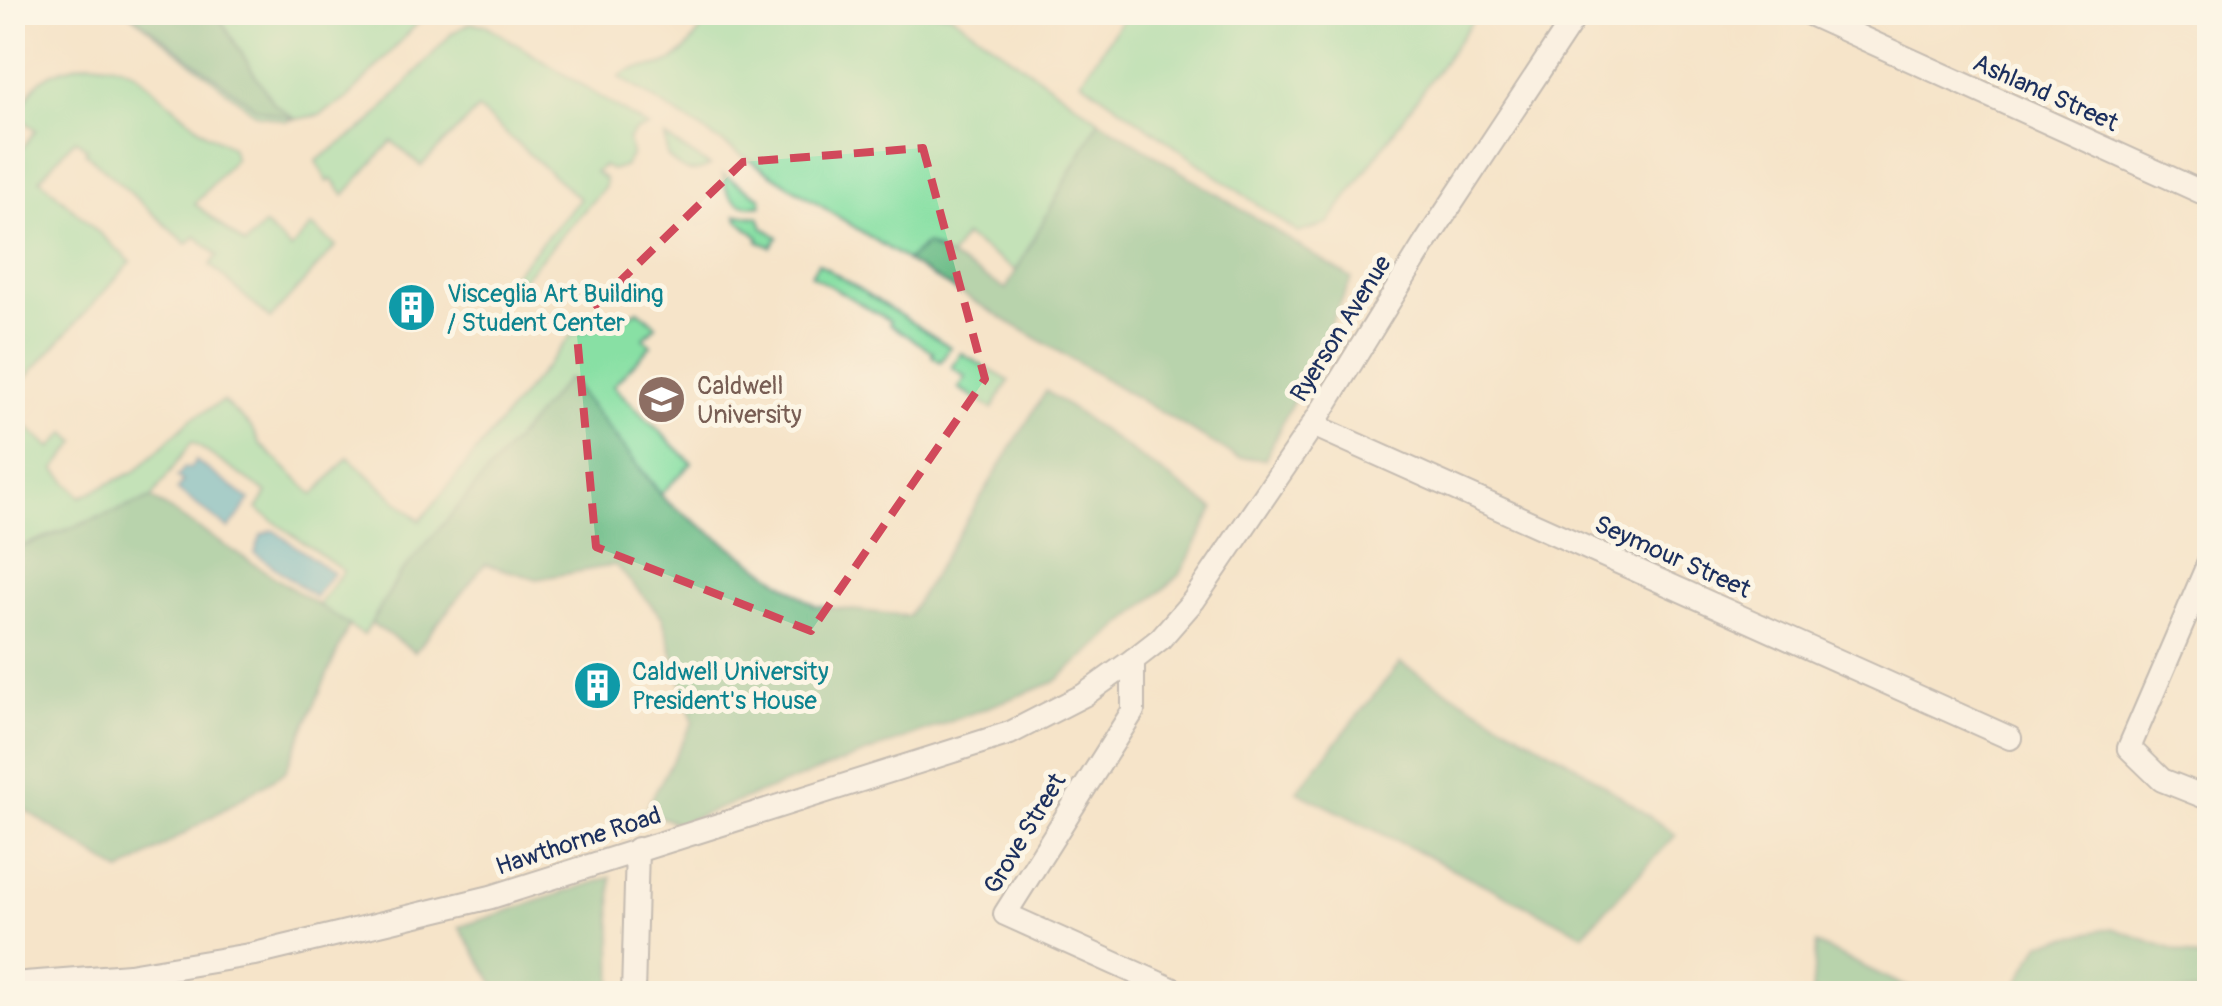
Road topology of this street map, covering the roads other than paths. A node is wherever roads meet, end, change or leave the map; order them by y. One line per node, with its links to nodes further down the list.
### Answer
1 (1578, 12): 4 (street, Ryerson Avenue)
2 (1805, 12): 3 (street, Ashland Street)
3 (2210, 196)
4 (1313, 425): 6 (street, Ryerson Avenue); 7 (street, Seymour Street)
5 (2210, 560): 8 (street)
6 (1133, 660): 9 (street, Hawthorne Road); 12 (street, Grove Street)
7 (2010, 738)
8 (2210, 799)
9 (637, 849): 10 (street, Hawthorne Road); 11 (street)
10 (12, 984)
11 (633, 994)
12 (1182, 994)

